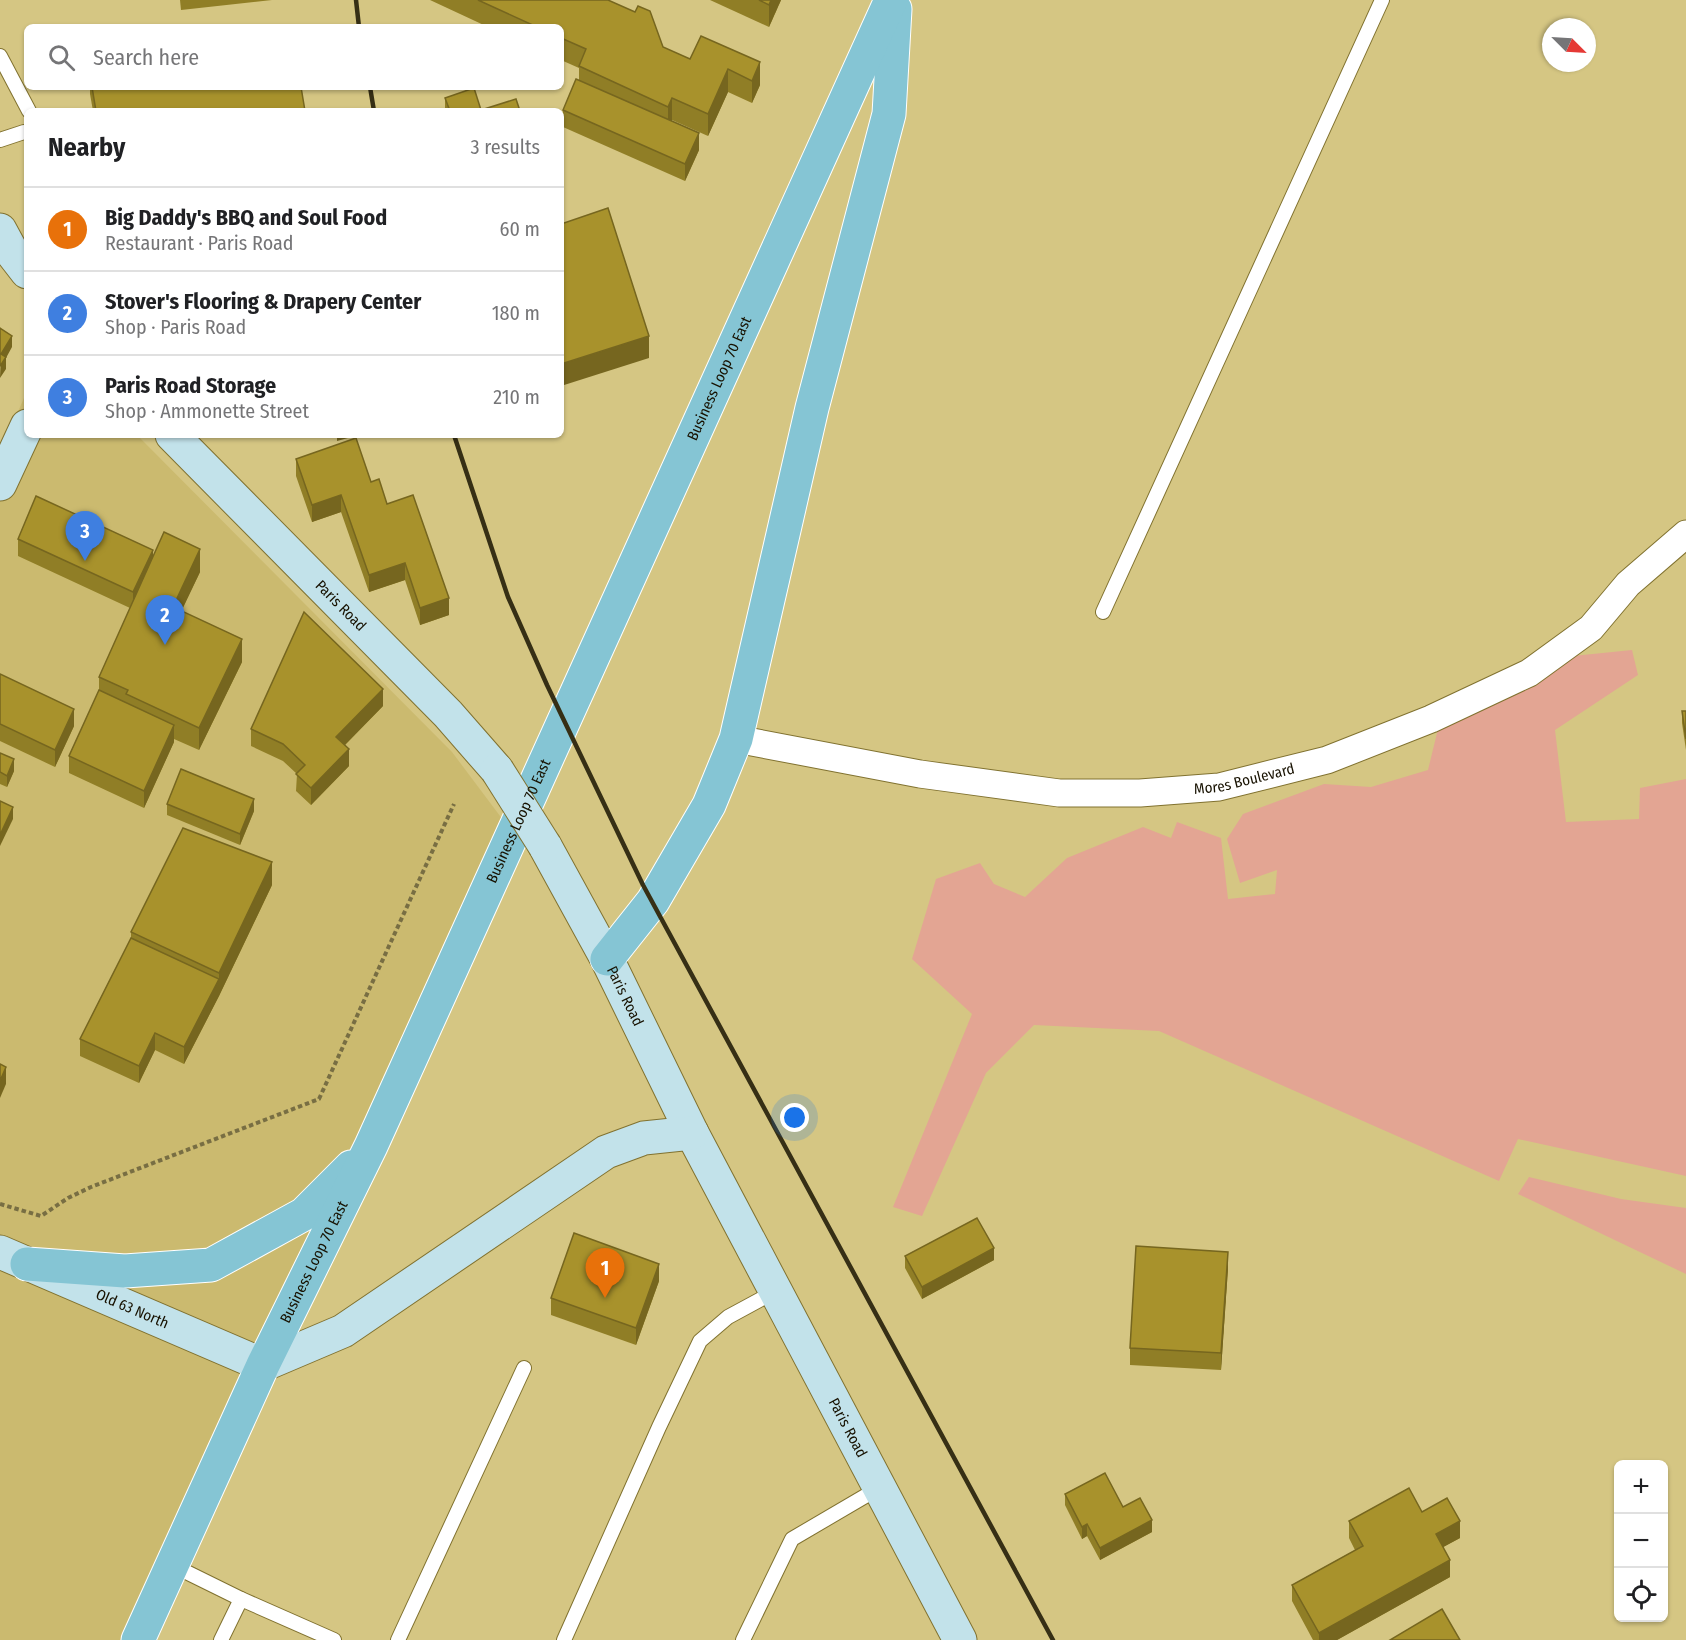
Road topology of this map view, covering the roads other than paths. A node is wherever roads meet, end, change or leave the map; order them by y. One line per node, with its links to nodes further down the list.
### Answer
1 (891, 0): 19 (main road, Business Loop 70 East)
2 (896, 0): 16 (main road)
3 (1382, 0): 15 (lane)
4 (0, 56): 5 (lane)
5 (6, 80): 6 (lane)
6 (27, 108)
7 (24, 129): 8 (lane)
8 (0, 140)
9 (0, 230): 10 (main road)
10 (24, 267)
11 (24, 432): 13 (main road)
12 (175, 438): 17 (main road, Paris Road, bridge)
13 (0, 484)
14 (1686, 534): 16 (street, Mores Boulevard)
15 (1103, 612)
16 (736, 739): 17 (main road)
17 (607, 959): 18 (main road, Paris Road)
18 (692, 1132): 21 (main road, Paris Road); 22 (main road)
19 (371, 1146): 20 (main road); 22 (main road, Business Loop 70 East)
20 (13, 1258): 22 (main road, Old 63 North)
21 (776, 1291): 24 (main road, Paris Road); 31 (lane)
22 (264, 1365): 25 (main road, Business Loop 70 East)
23 (524, 1368): 30 (lane)
24 (879, 1488): 32 (lane); 33 (main road, Paris Road)
25 (172, 1565): 26 (lane); 27 (main road, Business Loop 70 East)
26 (240, 1599): 28 (lane); 29 (lane)
27 (138, 1640)
28 (221, 1640)
29 (334, 1640)
30 (398, 1640)
31 (564, 1640)
32 (743, 1640)
33 (960, 1640)

